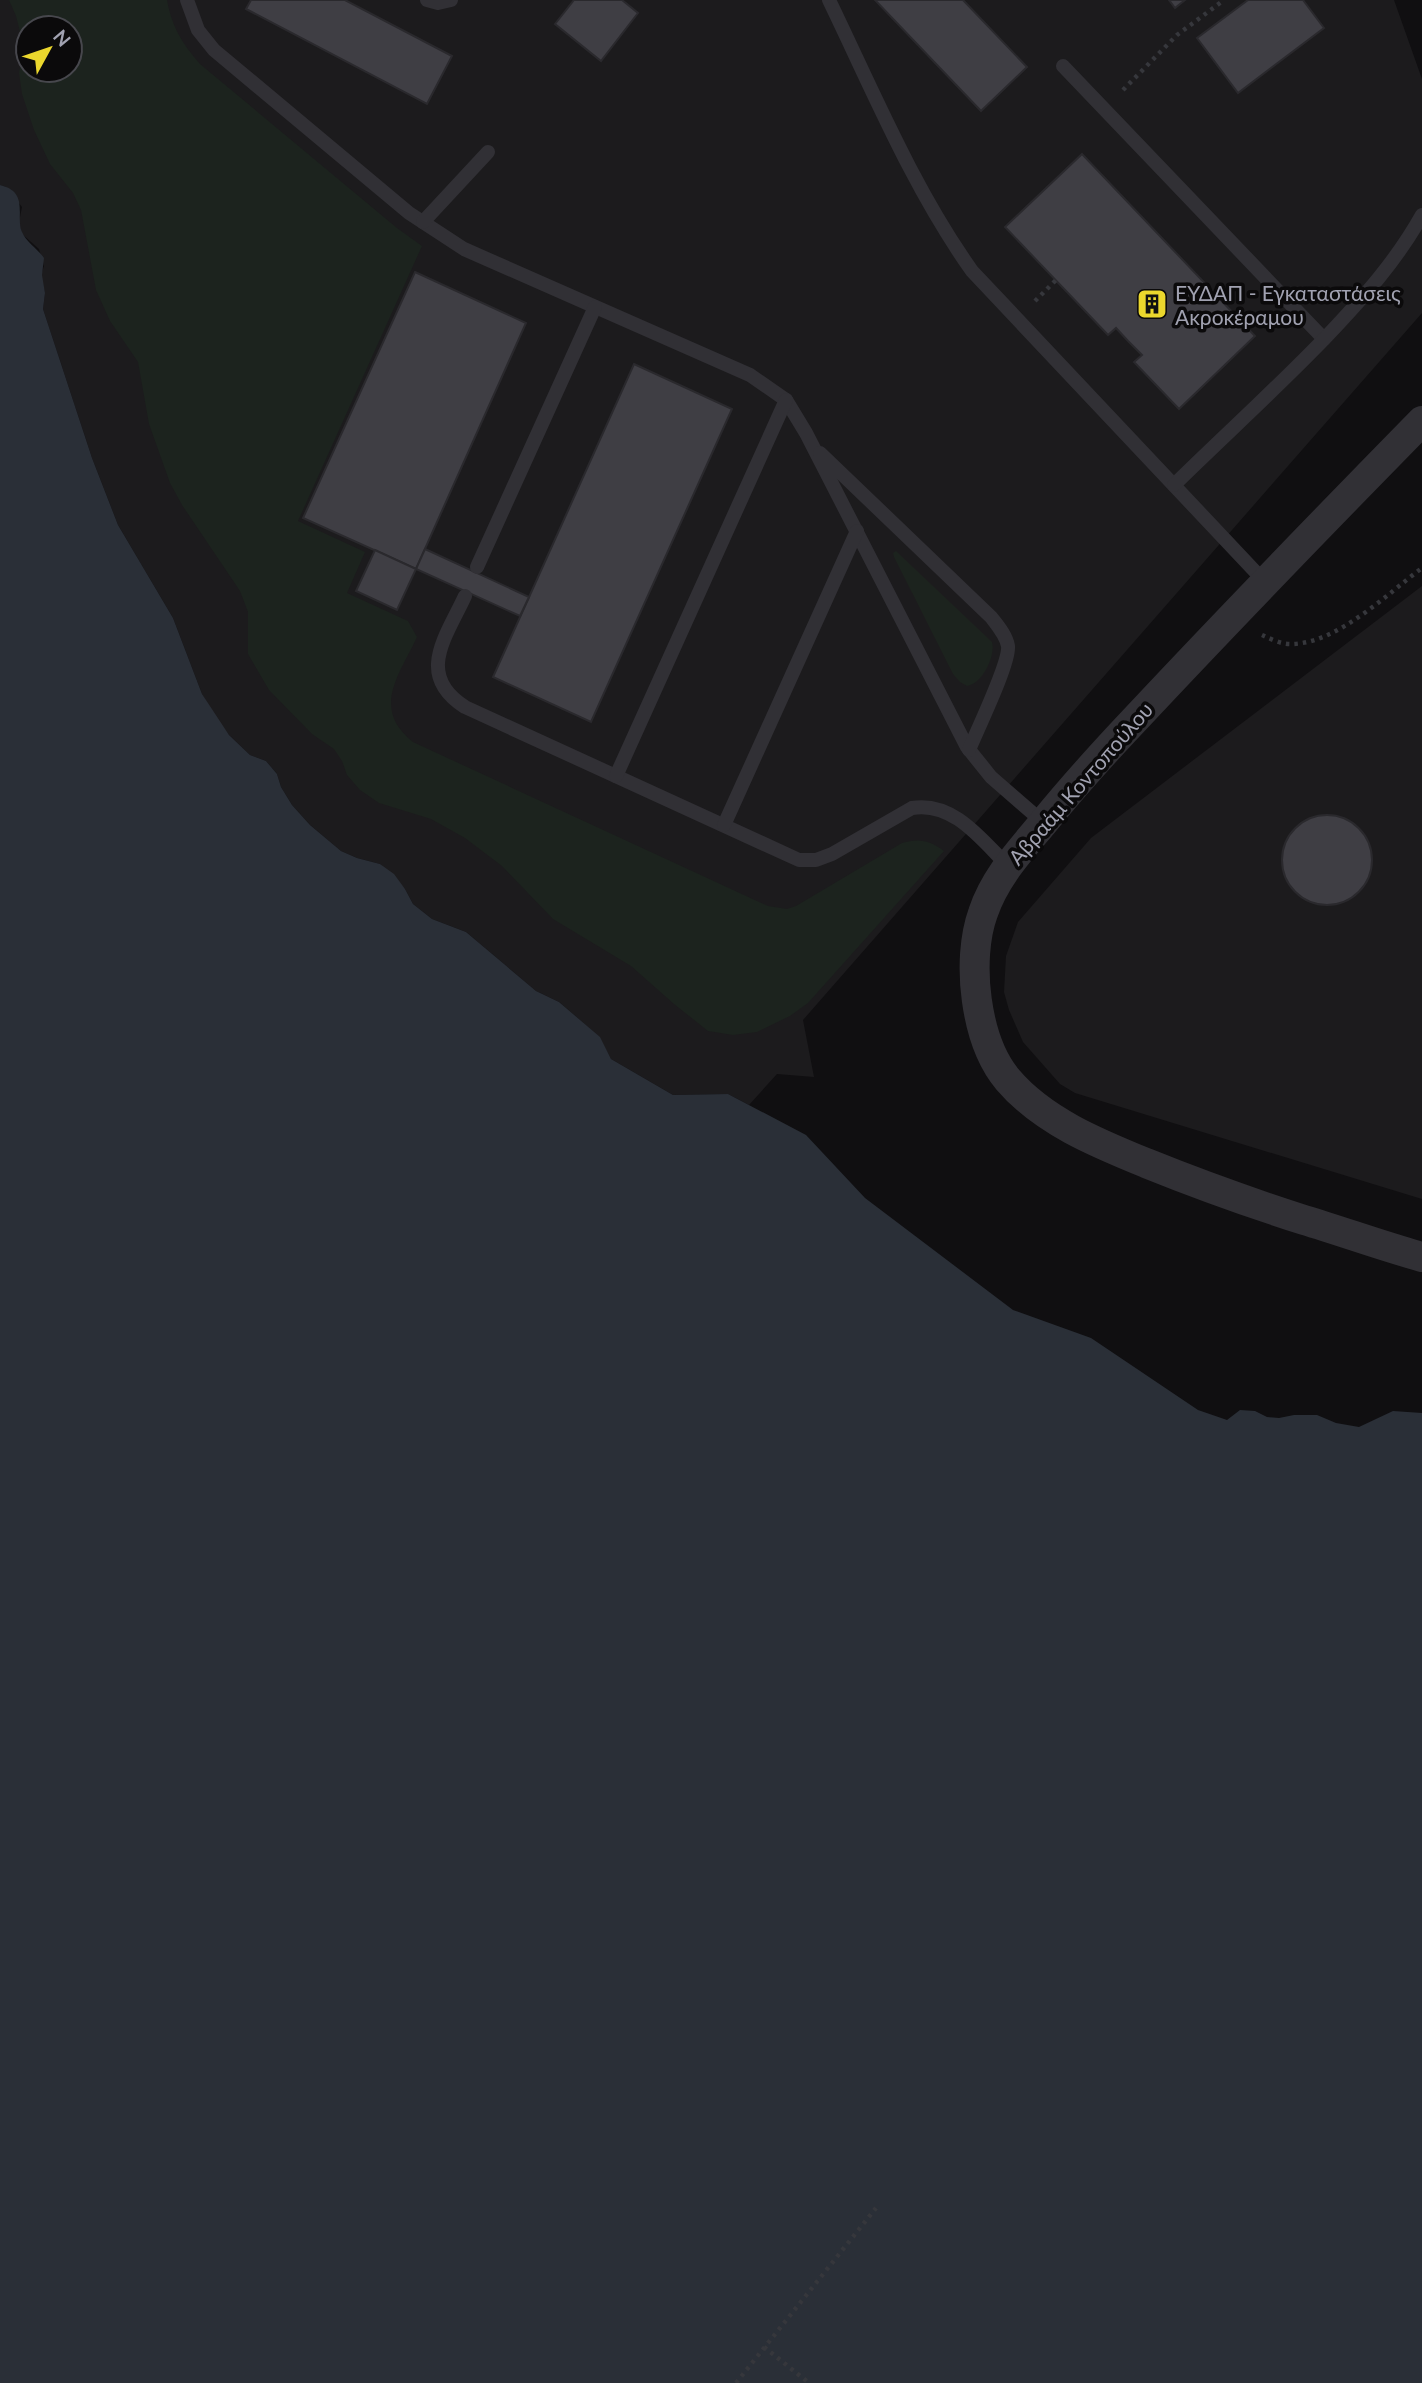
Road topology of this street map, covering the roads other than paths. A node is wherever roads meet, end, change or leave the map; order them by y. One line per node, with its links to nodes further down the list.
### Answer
1 (187, 0): 8 (lane)
2 (427, 0): 3 (lane)
3 (451, 0)
4 (829, 0): 14 (lane)
5 (1063, 66): 10 (lane)
6 (488, 152): 8 (lane)
7 (1422, 215): 10 (lane)
8 (423, 222): 9 (lane)
9 (595, 307): 11 (lane); 16 (lane)
10 (1324, 339): 14 (lane)
11 (786, 400): 13 (lane); 20 (lane)
12 (1422, 421): 17 (street, Αβραάμ Κοντοπούλου)
13 (811, 444): 15 (lane); 19 (lane)
14 (1174, 485): 17 (lane)
15 (857, 531): 19 (lane); 22 (lane)
16 (477, 567)
17 (1265, 582): 21 (street, Αβραάμ Κοντοπούλου)
18 (465, 596): 20 (lane)
19 (969, 750): 21 (lane)
20 (616, 776): 22 (lane)
21 (1044, 823): 23 (street, Αβραάμ Κοντοπούλου)
22 (724, 825): 23 (lane)
23 (1007, 865): 24 (street, Αβραάμ Κοντοπούλου)
24 (1422, 1257)

